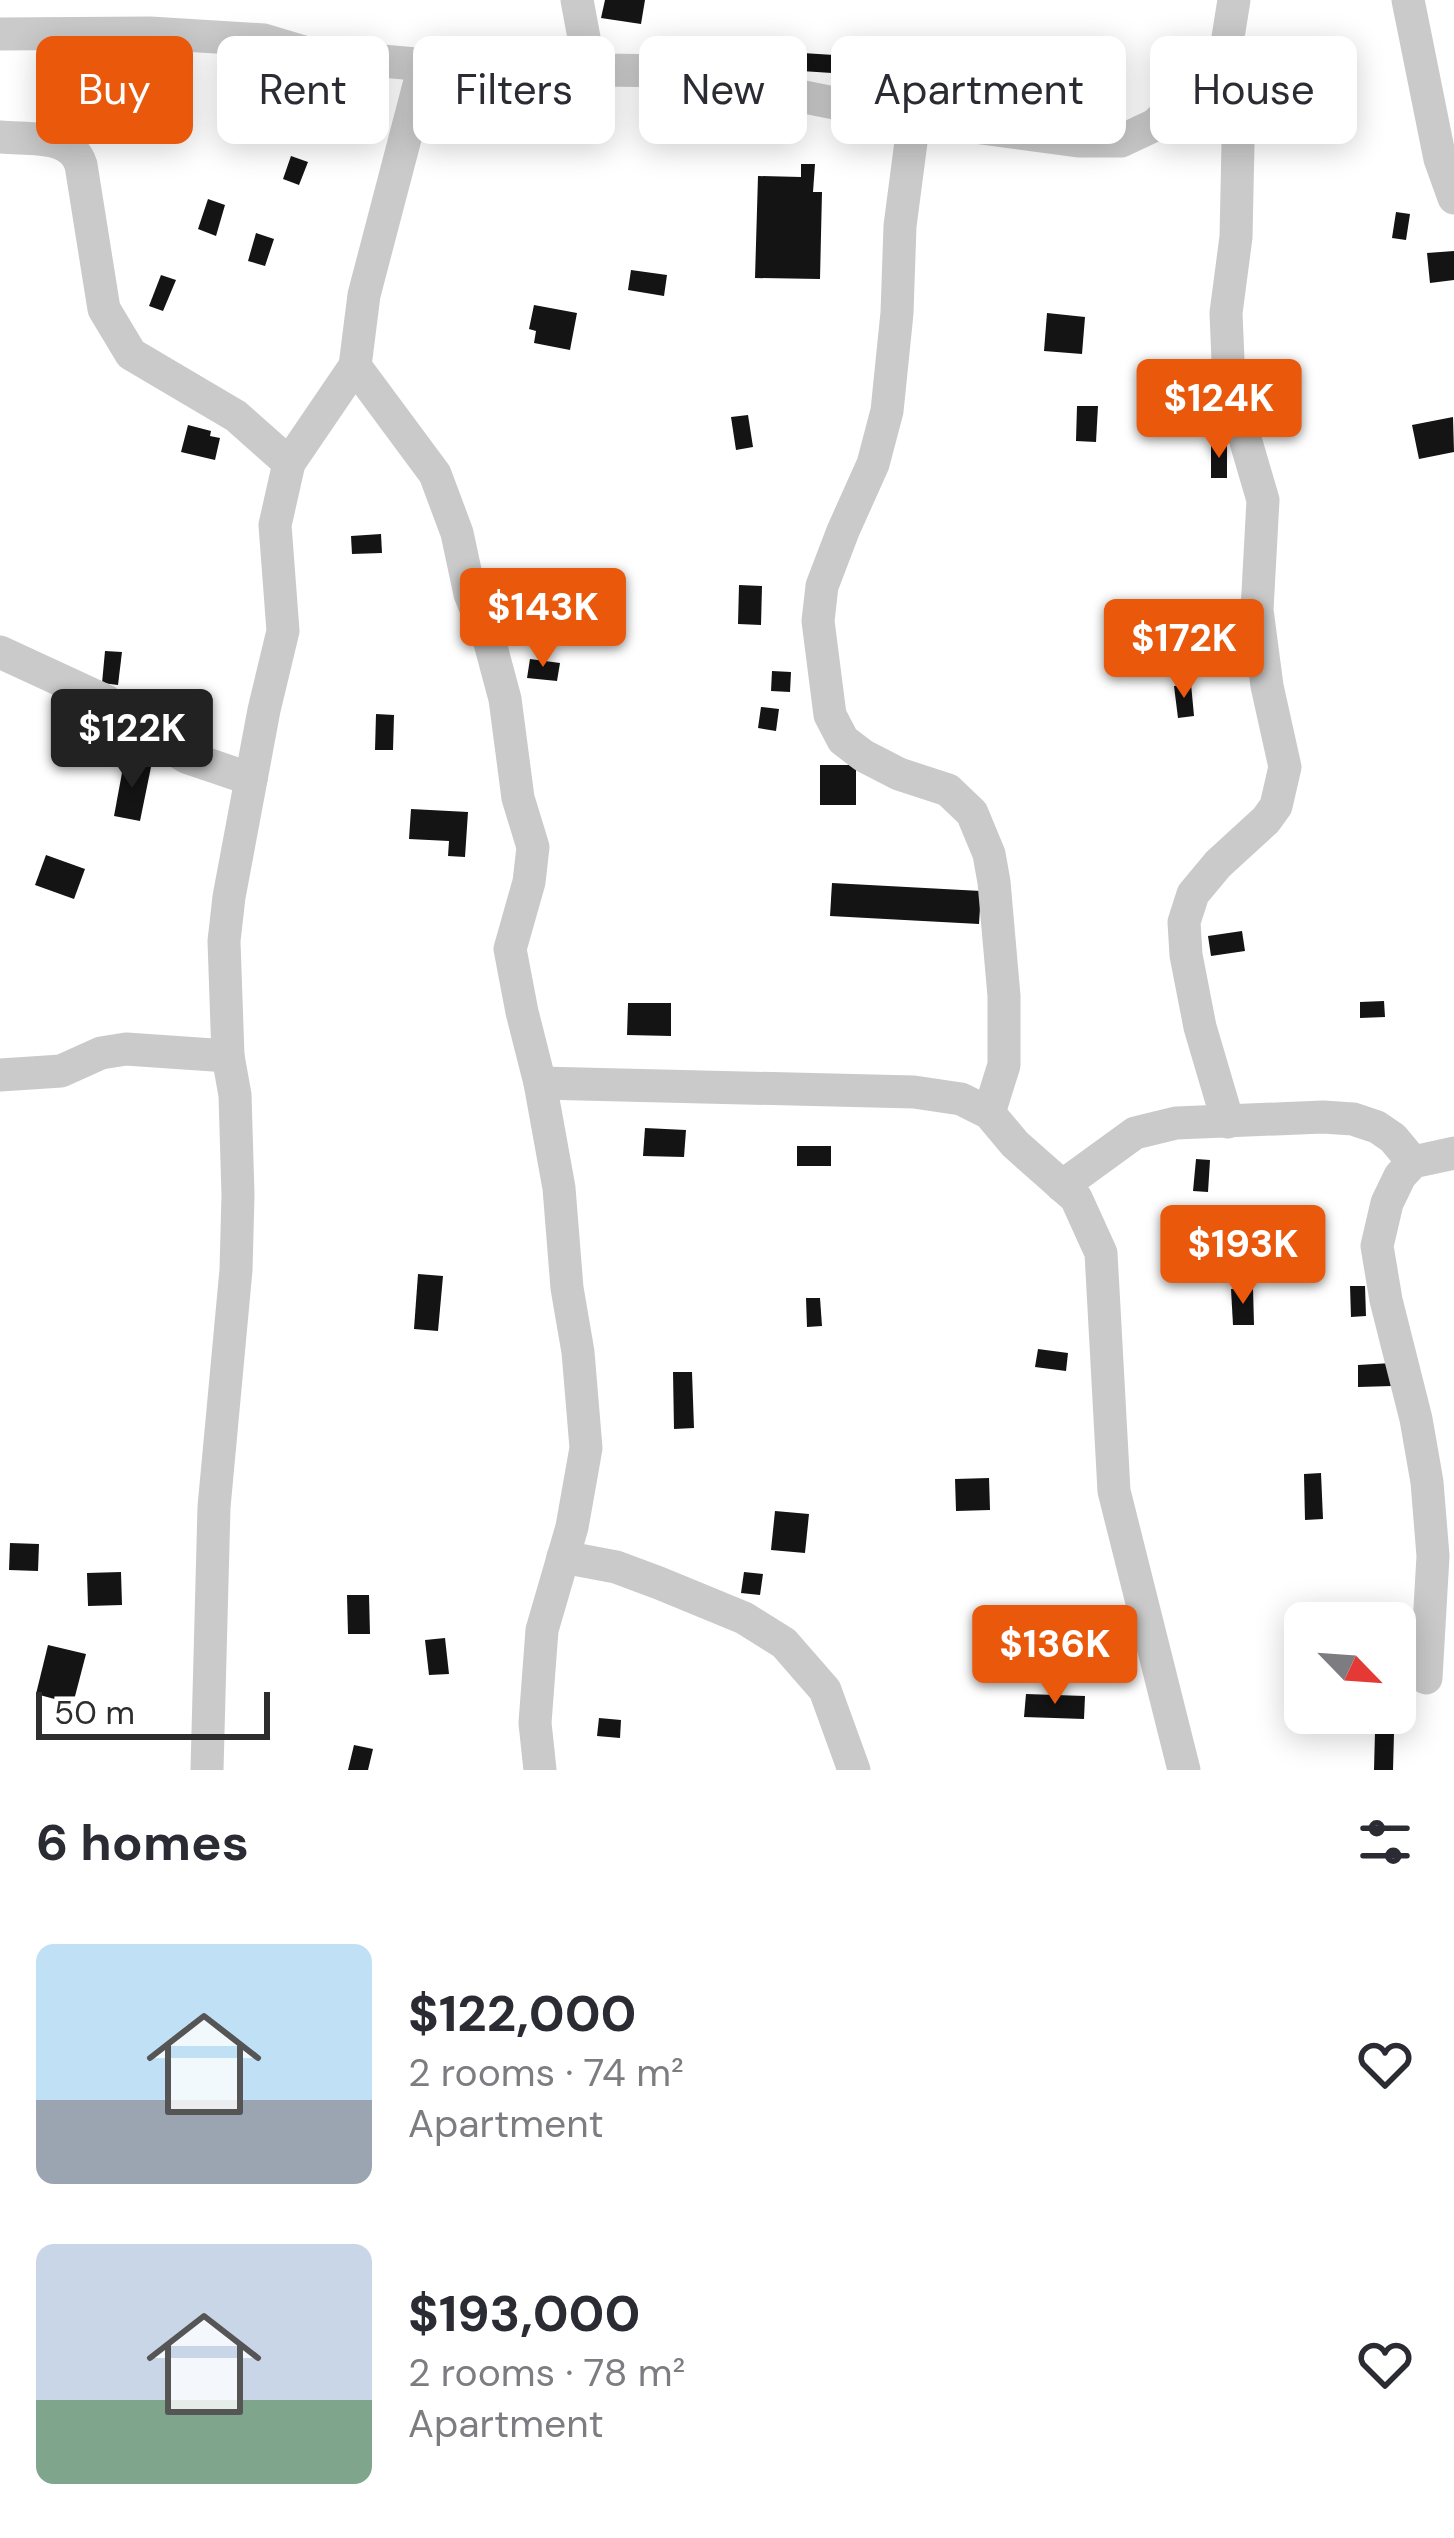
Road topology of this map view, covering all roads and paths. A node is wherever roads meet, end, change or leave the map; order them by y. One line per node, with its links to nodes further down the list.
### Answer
1 (577, 0): 5 (street)
2 (1234, 0): 6 (street)
3 (1408, 0): 14 (street)
4 (0, 34): 7 (street)
5 (584, 36)
6 (1228, 36)
7 (413, 65)
8 (615, 70): 9 (street)
9 (831, 102)
10 (413, 108): 15 (street)
11 (0, 137): 16 (street)
12 (911, 144): 22 (street)
13 (1238, 144): 23 (street)
14 (1454, 198)
15 (355, 366): 16 (street); 21 (street)
16 (289, 463): 18 (street)
17 (0, 652): 18 (street)
18 (251, 779): 19 (street)
19 (228, 1056): 20 (street); 29 (street)
20 (0, 1075)
21 (540, 1083): 22 (street); 27 (street)
22 (989, 1114): 26 (street)
23 (1228, 1122): 25 (street); 26 (street)
24 (1454, 1153): 25 (street)
25 (1413, 1162): 28 (street)
26 (1062, 1186): 32 (street)
27 (562, 1557): 30 (street); 31 (street)
28 (1426, 1678)
29 (206, 1770)
30 (540, 1770)
31 (854, 1770)
32 (1184, 1770)

